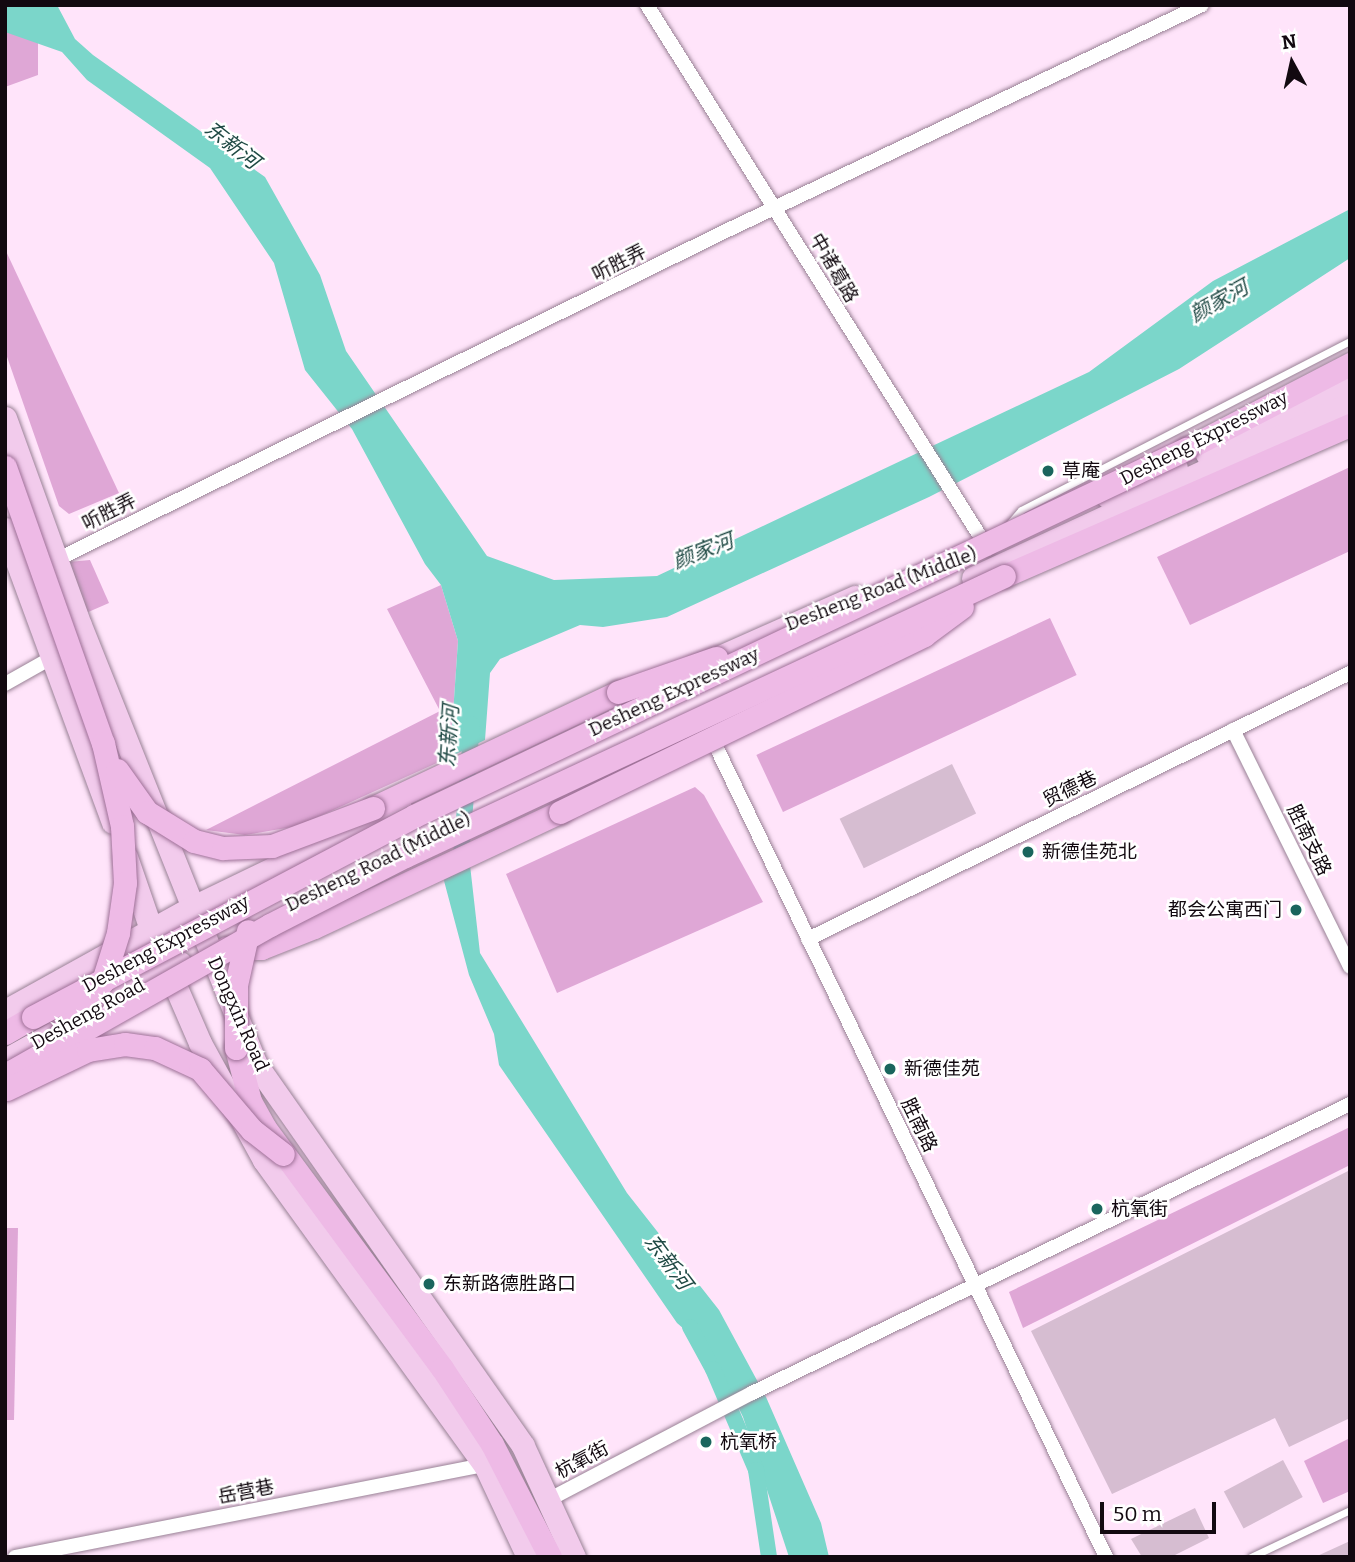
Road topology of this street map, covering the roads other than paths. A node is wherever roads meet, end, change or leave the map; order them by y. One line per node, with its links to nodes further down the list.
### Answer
1 (646, 5): 3 (street, 中诸葛路)
2 (1202, 5): 3 (street, 听胜弄)
3 (778, 208): 12 (street, 中诸葛路); 13 (street, 听胜弄)
4 (1350, 341): 12 (lane)
5 (1350, 364): 15 (highway, Desheng Expressway, bridge)
6 (1350, 382): 12 (main road, Desheng Road (Middle))
7 (1350, 404): 19 (main road, Desheng Road (Middle))
8 (5, 418): 13 (main road, Dongxin Road)
9 (1350, 425): 14 (highway, Desheng Expressway)
10 (5, 467): 21 (highway, bridge)
11 (5, 529): 16 (main road)
12 (988, 549): 23 (main road, Desheng Road (Middle))
13 (56, 560): 23 (main road, Dongxin Road)
14 (1004, 576): 26 (highway, bridge); 32 (highway, Desheng Expressway, bridge)
15 (828, 619): 22 (highway, bridge); 30 (highway, Desheng Expressway, bridge)
16 (52, 657): 18 (street); 24 (main road)
17 (1350, 673): 20 (street, 贸德巷)
18 (5, 684)
19 (698, 709): 25 (street, 胜南路); 26 (main road, Desheng Road (Middle))
20 (1233, 730): 25 (street, 贸德巷); 27 (street, 胜南支路)
21 (103, 743): 22 (highway, bridge); 32 (highway, bridge)
22 (373, 808): 34 (highway, bridge)
23 (191, 908): 24 (main road, Desheng Road (Middle)); 26 (main road, Dongxin Road)
24 (152, 932): 28 (main road); 29 (main road)
25 (808, 939): 35 (street, 胜南路)
26 (209, 948): 28 (main road, Desheng Road (Middle)); 37 (main road, Dongxin Road)
27 (1350, 967)
28 (170, 969): 31 (main road, Desheng Road); 36 (main road)
29 (5, 1011)
30 (5, 1033)
31 (5, 1060)
32 (6, 1085): 34 (highway, bridge)
33 (1350, 1104): 35 (street, 杭氧街)
34 (283, 1154): 41 (highway)
35 (974, 1284): 37 (street, 杭氧街); 43 (street, 胜南路)
36 (485, 1465): 39 (street, 岳营巷); 40 (main road)
37 (548, 1500): 42 (main road, Dongxin Road)
38 (1350, 1510): 44 (lane)
39 (15, 1557)
40 (528, 1557)
41 (550, 1557)
42 (574, 1557)
43 (1106, 1557)
44 (1251, 1557)

